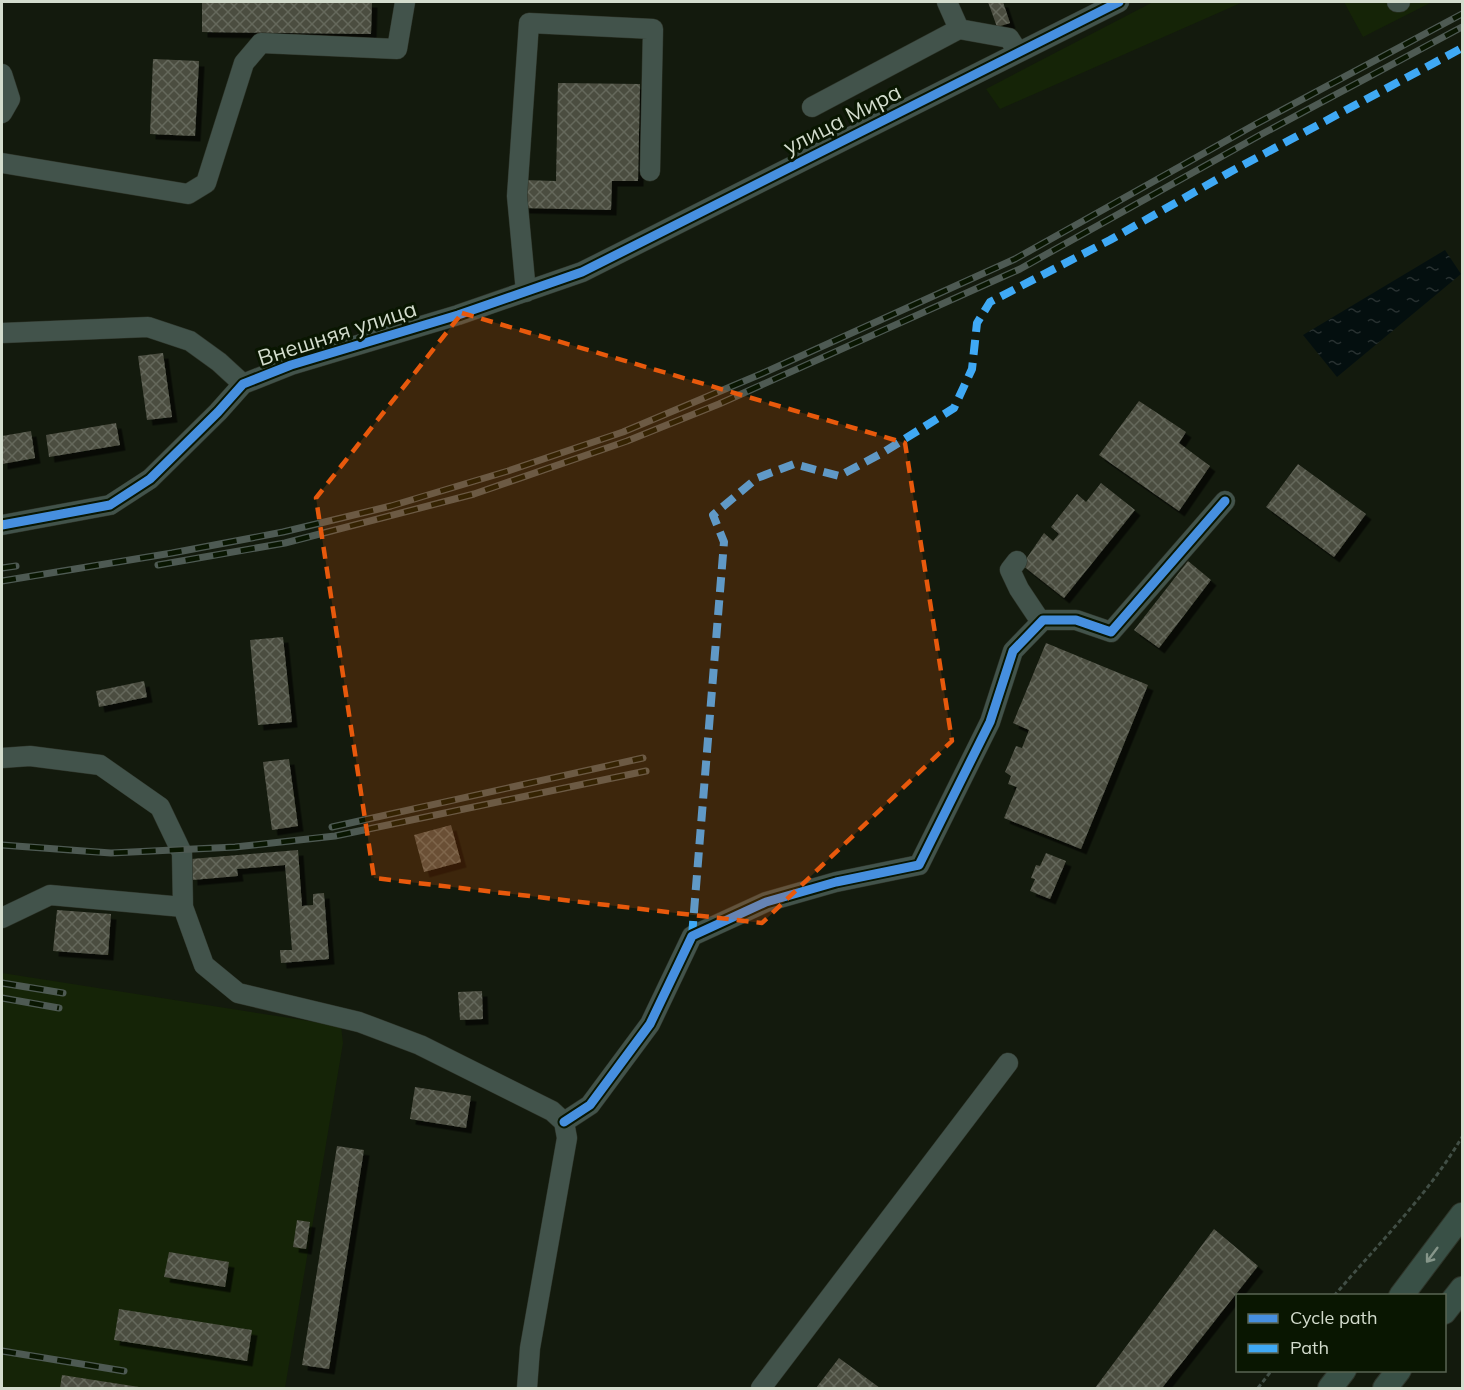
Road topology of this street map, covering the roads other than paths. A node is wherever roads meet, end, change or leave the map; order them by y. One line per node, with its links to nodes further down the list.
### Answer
1 (405, 2): 9 (street)
2 (947, 2): 4 (street)
3 (1119, 2): 5 (street, улица Мира)
4 (959, 29): 5 (street); 7 (street)
5 (1018, 52): 11 (street, улица Мира)
6 (2, 74): 8 (street)
7 (812, 107)
8 (2, 113)
9 (2, 163)
10 (650, 171): 12 (street)
11 (582, 272): 12 (street, Внешняя улица)
12 (526, 292): 14 (street, Внешняя улица)
13 (2, 333): 14 (street)
14 (243, 384): 16 (street, Внешняя улица)
15 (1225, 501): 18 (street)
16 (2, 525)
17 (1017, 561): 18 (street)
18 (1041, 622): 23 (street)
19 (2, 758): 20 (street)
20 (183, 907): 21 (street); 23 (street)
21 (2, 918)
22 (1008, 1063): 31 (street)
23 (564, 1122): 30 (street)
24 (1462, 1215): 26 (main road, one-way to 26)
25 (1462, 1289): 27 (main road)
26 (1403, 1294)
27 (1446, 1309)
28 (1343, 1372): 32 (main road)
29 (1398, 1372): 33 (main road)
30 (527, 1389)
31 (760, 1389)
32 (1330, 1389)
33 (1385, 1389)

